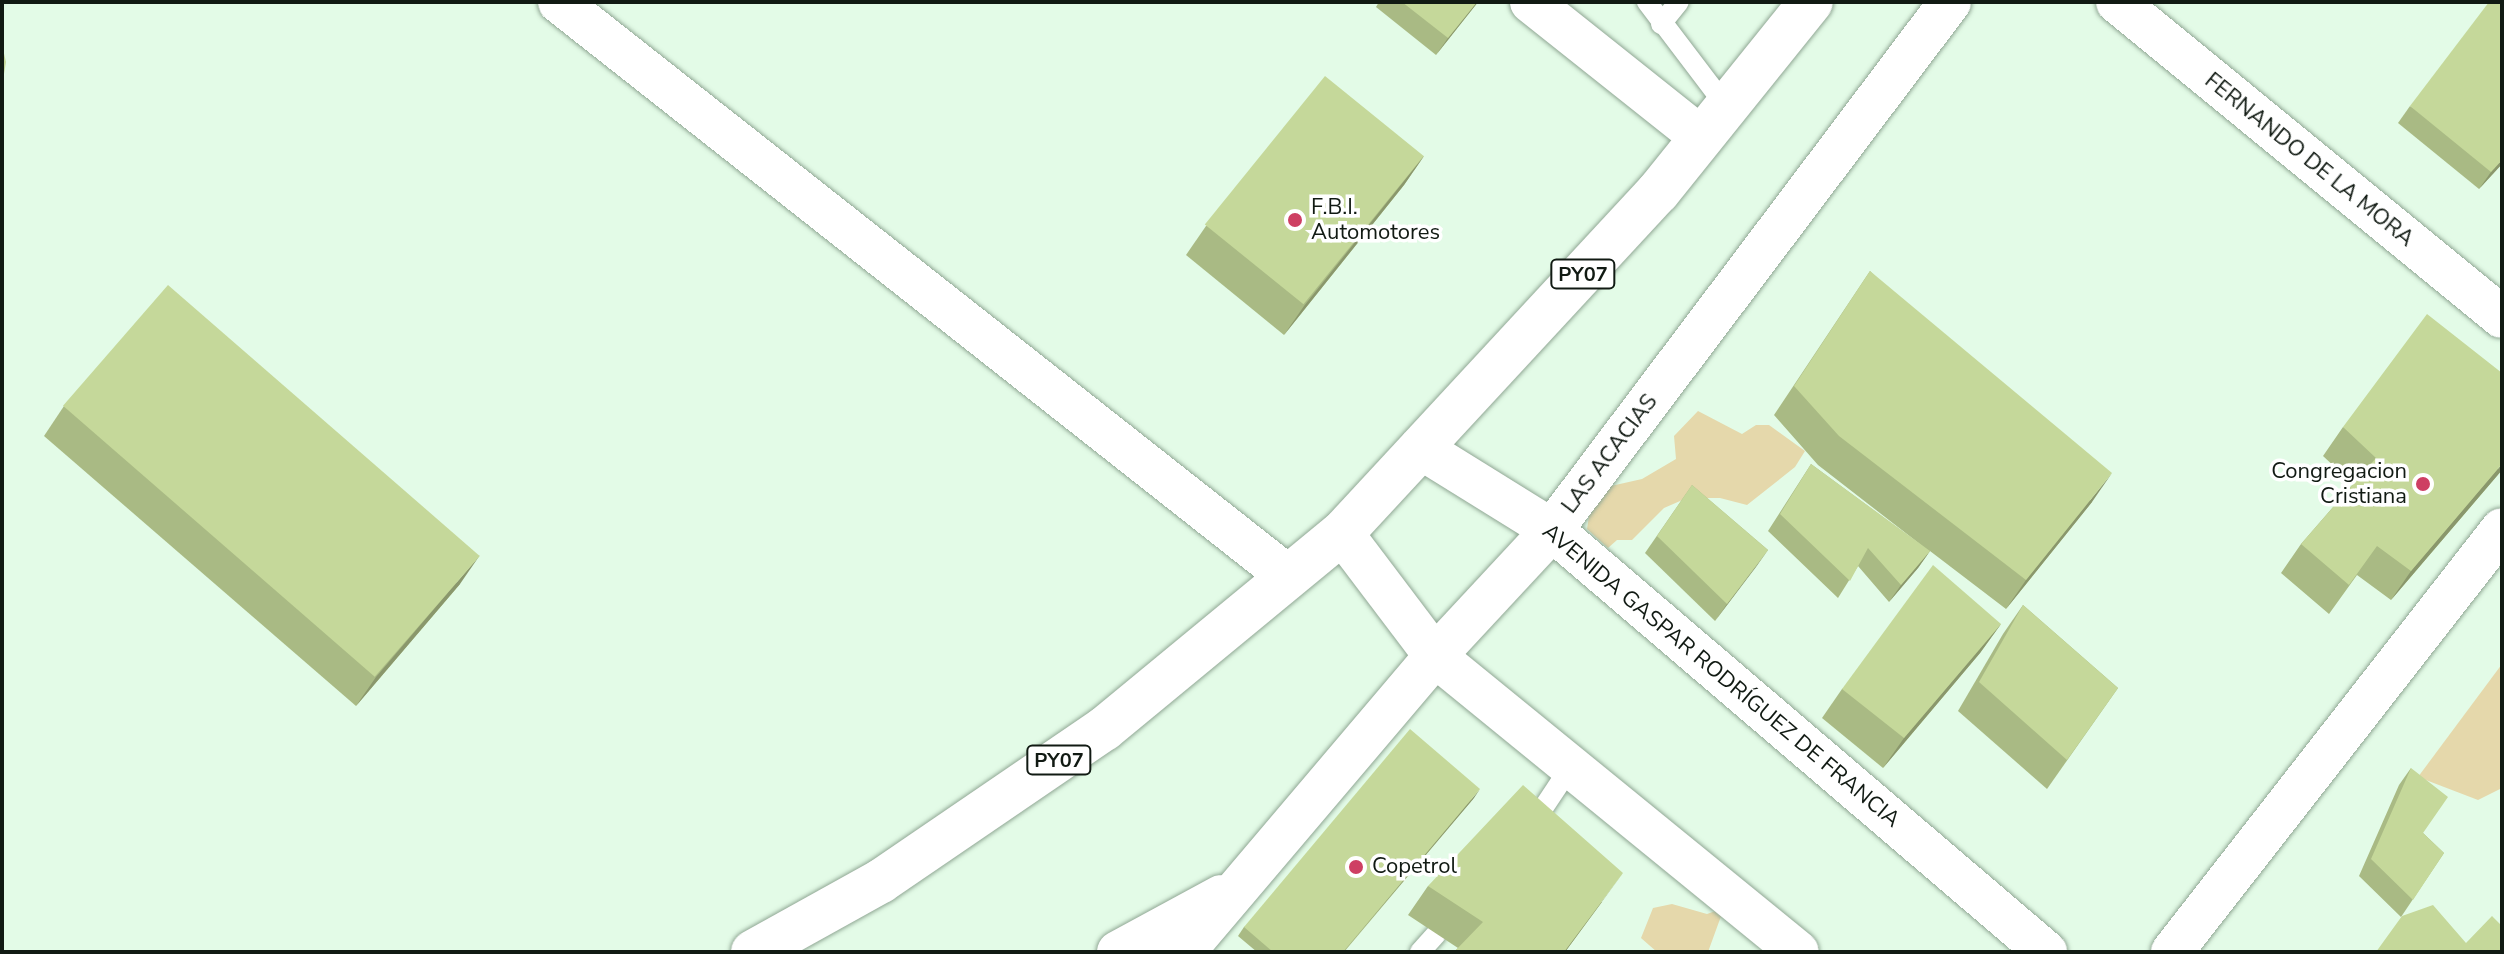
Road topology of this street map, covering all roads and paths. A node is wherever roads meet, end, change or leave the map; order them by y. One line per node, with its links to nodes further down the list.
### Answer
1 (559, 2): 15 (street)
2 (1531, 2): 9 (street)
3 (1647, 2): 8 (lane)
4 (1679, 2): 8 (lane)
5 (1811, 2): 9 (highway, PY07)
6 (1950, 2): 13 (street, LAS ACACIAS)
7 (2117, 2): 10 (street, FERNANDO DE LA MORA)
8 (1661, 24): 9 (lane)
9 (1714, 122): 11 (highway, PY07)
10 (2502, 317)
11 (1420, 448): 13 (street, AVENIDA GASPAR RODRÍGUEZ DE FRANCIA); 14 (highway, PY07)
12 (2502, 529): 27 (street)
13 (1552, 530): 16 (street, LAS ACACIAS); 26 (street, AVENIDA GASPAR RODRÍGUEZ DE FRANCIA)
14 (1342, 533): 15 (highway, PY07); 16 (street)
15 (1289, 577): 21 (highway, PY07)
16 (1435, 656): 17 (street); 19 (street, LAS ACACIAS)
17 (1571, 766): 18 (lane); 25 (street)
18 (1526, 835)
19 (1243, 883): 22 (street, LAS ACACIAS); 23 (street, LAS ACACIAS)
20 (1436, 934): 24 (lane)
21 (753, 952)
22 (1118, 952)
23 (1184, 952)
24 (1420, 952)
25 (1798, 952)
26 (2046, 952)
27 (2172, 952)

